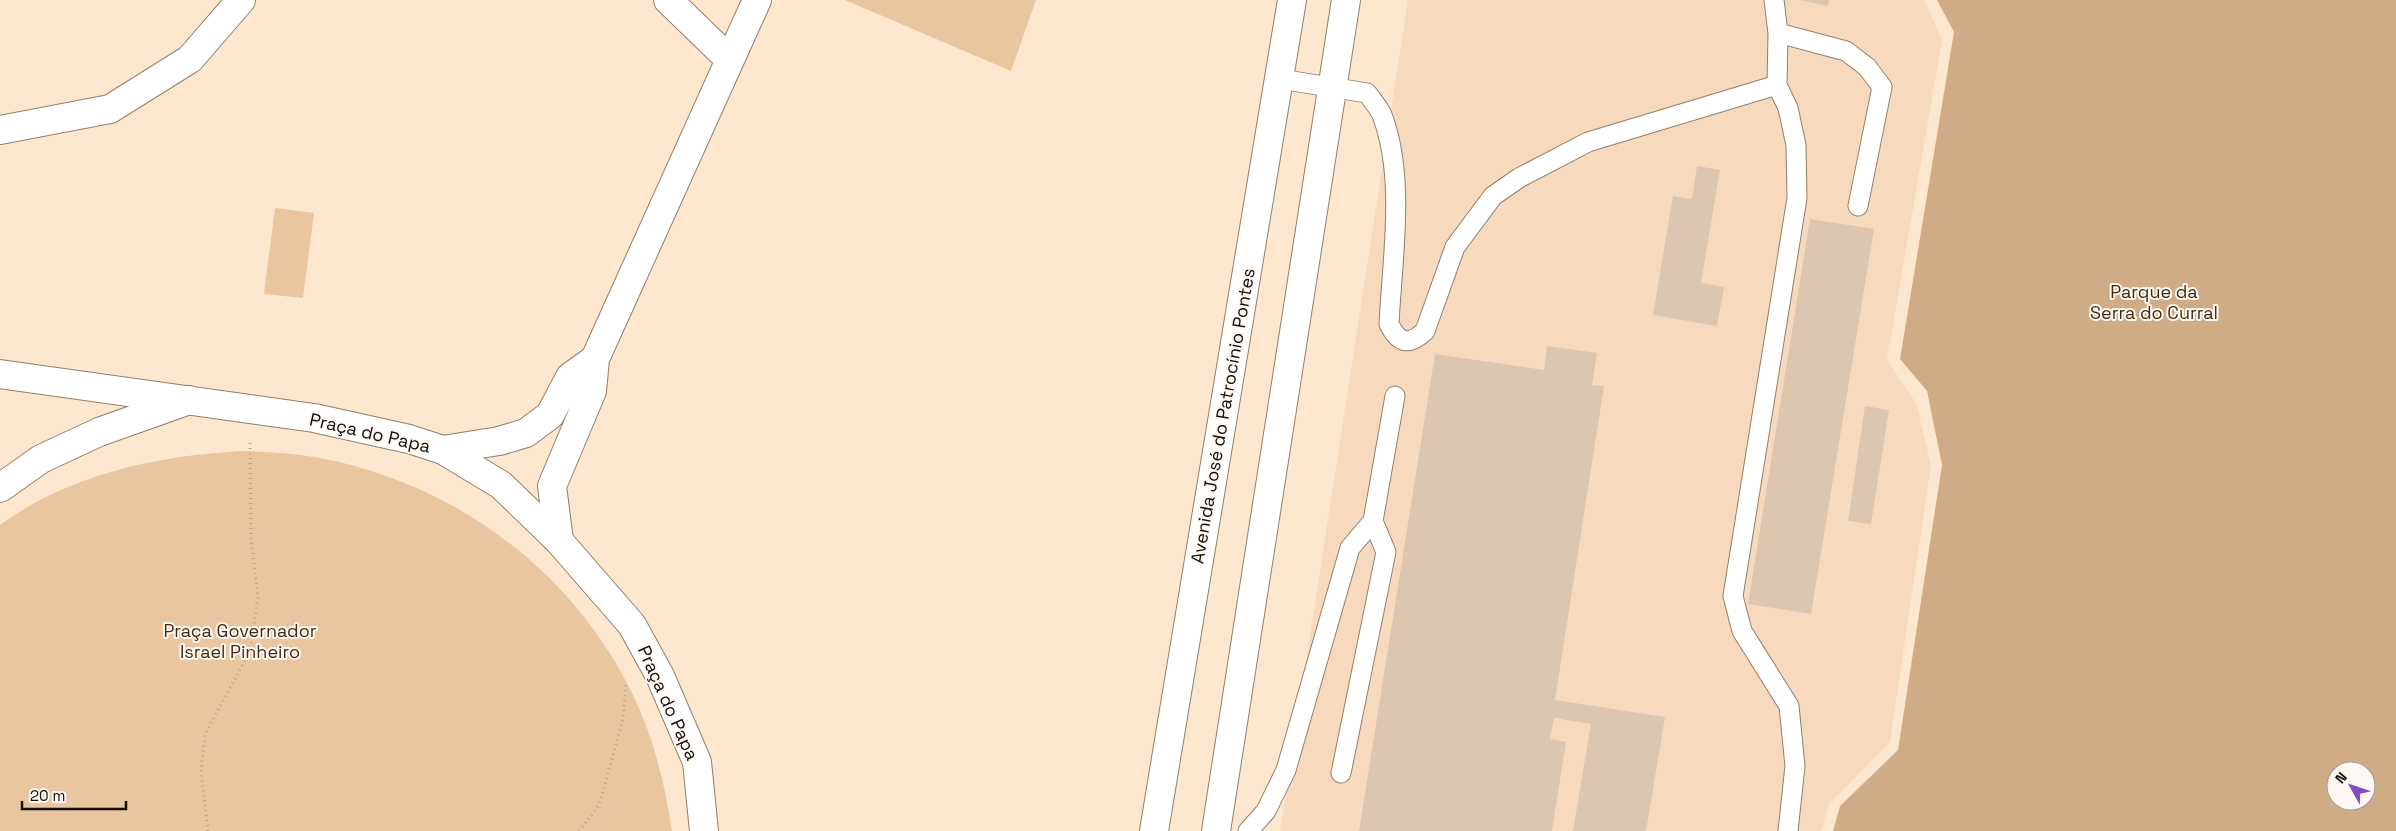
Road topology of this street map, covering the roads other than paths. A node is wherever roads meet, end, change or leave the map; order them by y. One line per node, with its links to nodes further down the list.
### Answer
1 (241, 0): 12 (street)
2 (668, 0): 8 (street)
3 (756, 0): 8 (street)
4 (1292, 0): 9 (street, Avenida José do Patrocínio Pontes)
5 (1346, 0): 10 (street)
6 (1774, 0): 7 (lane)
7 (1778, 33): 11 (lane); 13 (lane)
8 (730, 60): 14 (street)
9 (1280, 80): 10 (lane); 24 (street, Avenida José do Patrocínio Pontes)
10 (1332, 86): 11 (lane); 25 (street)
11 (1777, 86): 27 (lane)
12 (0, 130)
13 (1858, 206)
14 (595, 360): 18 (street); 21 (street)
15 (0, 374): 17 (street, Praça do Papa)
16 (1395, 396): 20 (lane)
17 (189, 400): 18 (street, Praça do Papa); 19 (street)
18 (443, 450): 21 (street, Praça do Papa)
19 (0, 488)
20 (1373, 521): 22 (lane); 26 (lane)
21 (558, 541): 23 (street, Praça do Papa)
22 (1341, 773)
23 (704, 831)
24 (1154, 831)
25 (1216, 831)
26 (1248, 831)
27 (1788, 831)

